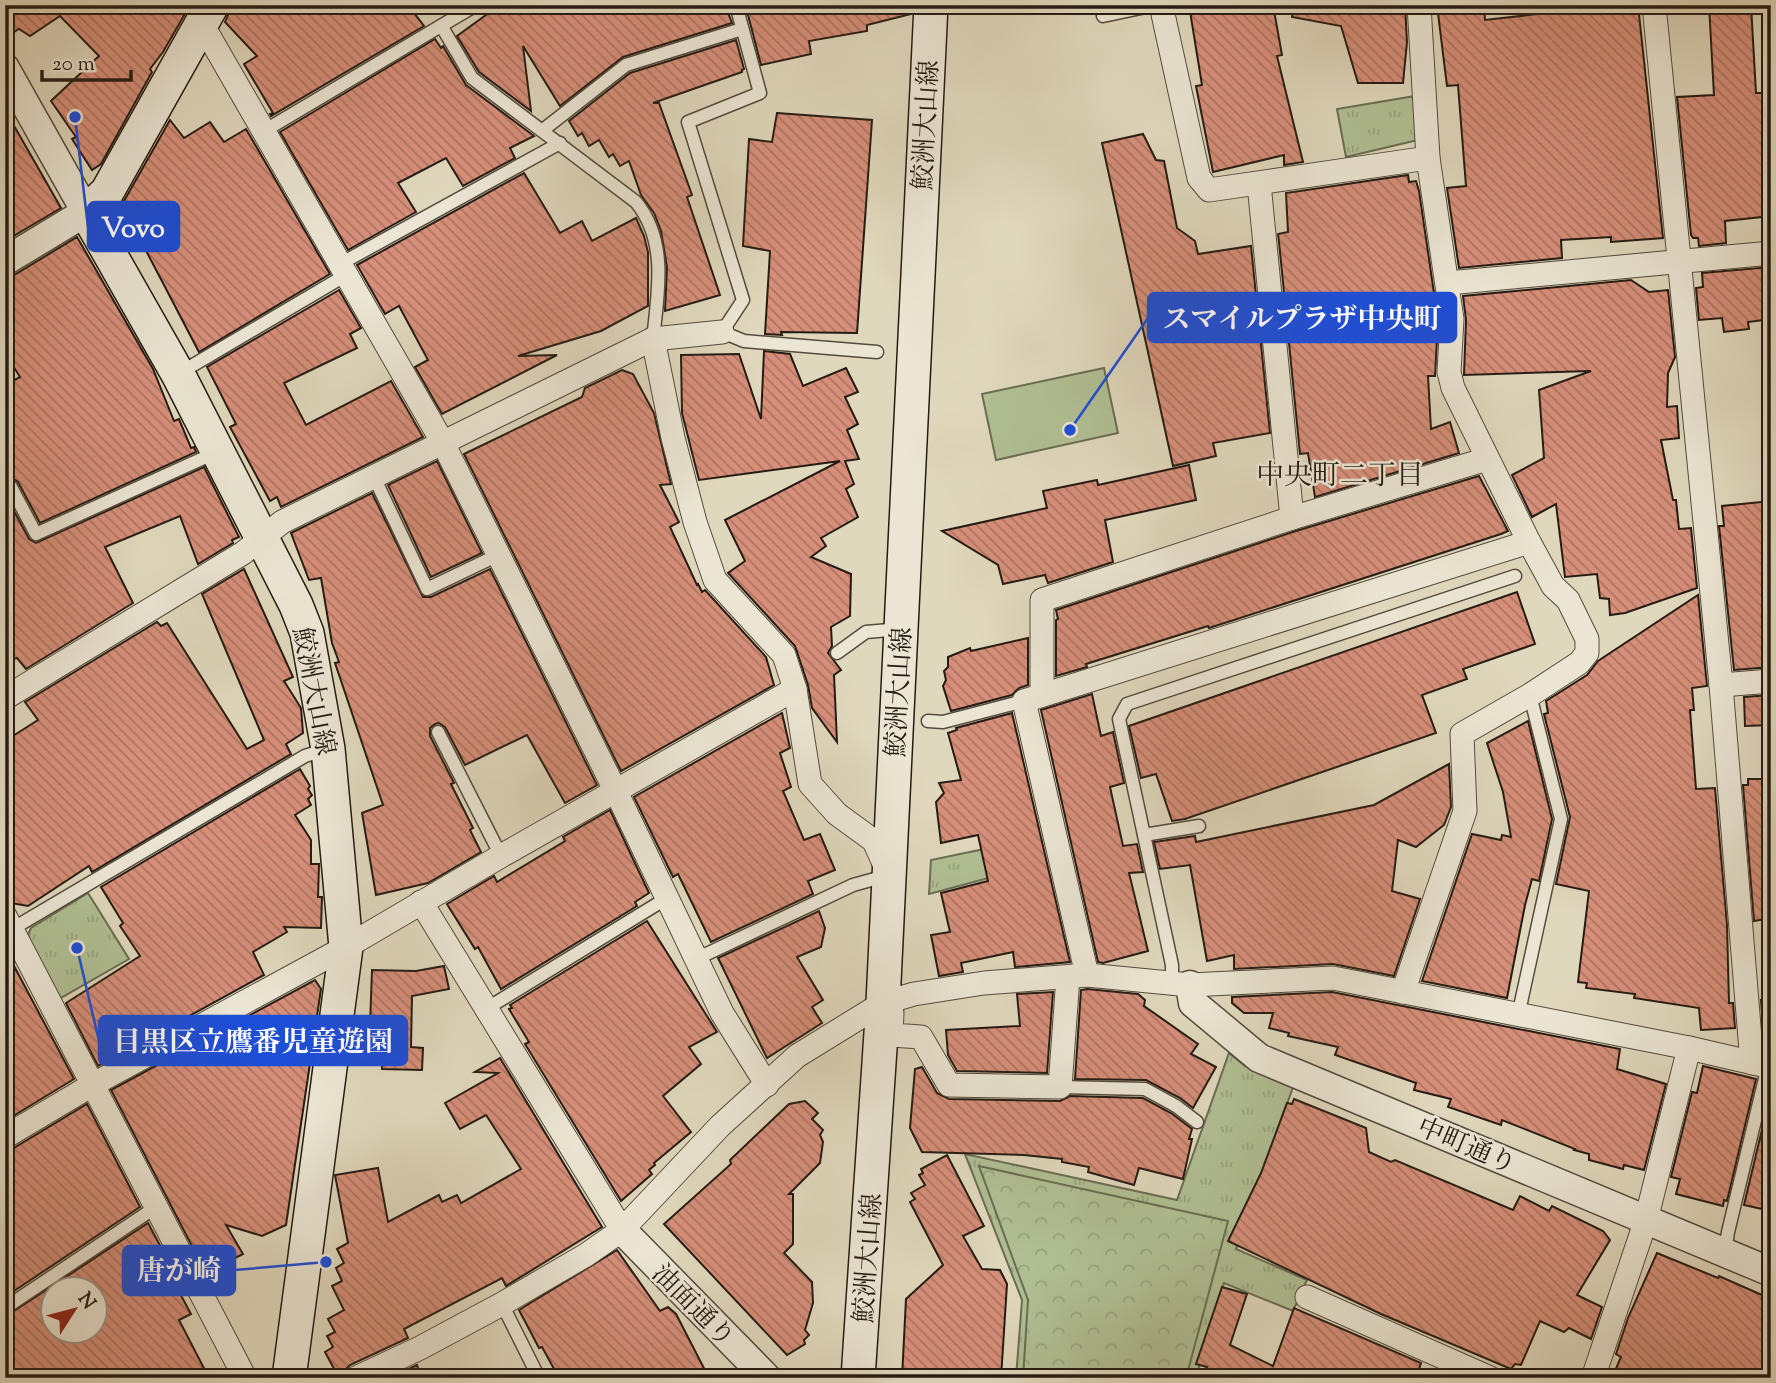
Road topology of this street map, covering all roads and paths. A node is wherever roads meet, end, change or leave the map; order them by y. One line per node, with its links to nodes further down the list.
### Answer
1 (476, 5): 10 (lane)
2 (736, 5): 11 (lane)
3 (931, 5): 38 (main road, 鮫洲大山線)
4 (1155, 5): 9 (lane)
5 (1161, 5): 17 (street)
6 (1419, 5): 16 (street)
7 (1654, 5): 20 (street)
8 (204, 15): 14 (street); 18 (main road)
9 (1103, 16)
10 (442, 27): 13 (lane); 14 (lane)
11 (742, 29): 13 (lane); 24 (lane)
12 (5, 68): 18 (street)
13 (543, 130): 15 (lane)
14 (264, 131): 22 (street)
15 (560, 143): 22 (lane); 25 (lane)
16 (1428, 158): 17 (street); 23 (street)
17 (1259, 184): 33 (street)
18 (86, 212): 21 (street); 27 (main road, 鮫洲大山線)
19 (1771, 253): 20 (street)
20 (1680, 260): 23 (street); 41 (street)
21 (5, 261)
22 (343, 270): 27 (lane); 28 (street)
23 (1448, 283): 30 (street)
24 (722, 332): 25 (street); 26 (lane)
25 (653, 339): 28 (street); 42 (street)
26 (877, 352)
27 (178, 374): 29 (main road, 鮫洲大山線)
28 (443, 443): 31 (street); 36 (street)
29 (217, 452): 32 (lane); 34 (main road, 鮫洲大山線)
30 (1487, 459): 33 (street); 35 (street)
31 (374, 477): 34 (street); 36 (lane)
32 (5, 490)
33 (1292, 518): 45 (street)
34 (262, 540): 44 (street); 48 (main road, 鮫洲大山線)
35 (1529, 542): 43 (street); 45 (street)
36 (498, 555): 49 (street)
37 (1515, 576): 51 (lane)
38 (901, 629): 39 (lane); 53 (main road, 鮫洲大山線)
39 (837, 653)
40 (1771, 681): 41 (street)
41 (1721, 685): 66 (street)
42 (795, 689): 49 (street); 53 (street)
43 (1530, 695): 61 (street); 64 (lane)
44 (5, 698)
45 (1033, 698): 46 (lane); 59 (street)
46 (928, 721)
47 (438, 732): 52 (lane)
48 (328, 749): 56 (lane); 57 (main road, 鮫洲大山線)
49 (615, 790): 52 (street); 54 (street)
50 (1199, 825): 51 (lane)
51 (1144, 835): 60 (lane)
52 (501, 856): 55 (street)
53 (889, 874): 58 (lane); 62 (main road, 鮫洲大山線)
54 (667, 898): 58 (street); 63 (lane)
55 (421, 902): 57 (street); 63 (street)
56 (9, 922): 67 (street)
57 (346, 947): 67 (street); 81 (main road, 鮫洲大山線)
58 (696, 959): 68 (street)
59 (1078, 976): 60 (street); 62 (street); 69 (street)
60 (1181, 984): 61 (street); 73 (street, 中町通り)
61 (1403, 992): 64 (street)
62 (888, 1002): 68 (street); 69 (street); 85 (main road, 鮫洲大山線)
63 (486, 1009): 74 (street)
64 (1518, 1016): 65 (street)
65 (1689, 1048): 66 (street); 73 (street)
66 (1764, 1066): 75 (lane)
67 (92, 1085): 71 (street); 72 (street)
68 (767, 1085): 74 (street)
69 (1060, 1087): 70 (lane)
70 (1197, 1122)
71 (5, 1137)
72 (156, 1207): 79 (lane); 80 (street)
73 (1646, 1220): 75 (street, 中町通り); 87 (street)
74 (622, 1230): 78 (street); 84 (street, 油面通り)
75 (1726, 1252): 76 (street, 中町通り)
76 (1771, 1272)
77 (1307, 1297): 86 (street)
78 (502, 1304): 82 (street); 83 (lane)
79 (5, 1308)
80 (245, 1378)
81 (289, 1378)
82 (356, 1378)
83 (539, 1378)
84 (767, 1378)
85 (858, 1378)
86 (1490, 1378)
87 (1593, 1378)

